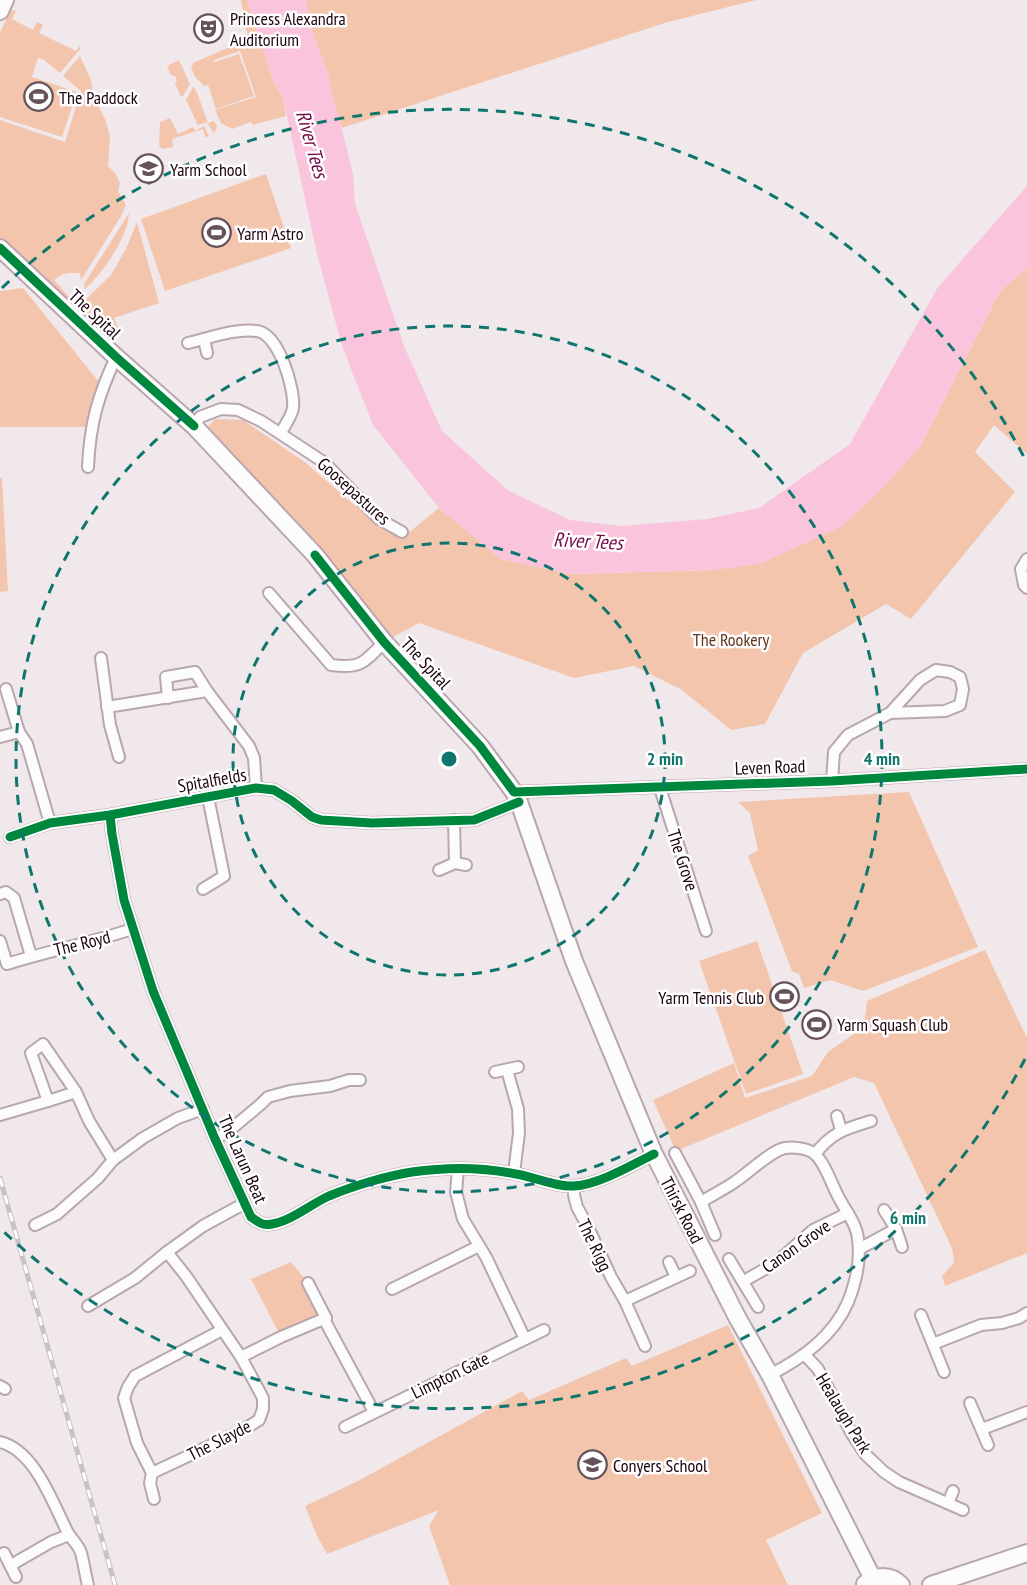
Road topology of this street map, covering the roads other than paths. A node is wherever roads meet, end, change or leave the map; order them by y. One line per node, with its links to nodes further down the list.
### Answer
1 (5, 0): 2 (main road)
2 (0, 11)
3 (0, 248): 7 (main road, The Spital)
4 (204, 339): 5 (street); 6 (street); 9 (street)
5 (188, 343)
6 (207, 353)
7 (116, 357): 8 (main road, The Spital); 10 (street)
8 (194, 426): 9 (street, Goosepastures); 15 (main road, The Spital)
9 (281, 433): 11 (street, Goosepastures)
10 (88, 467)
11 (401, 516)
12 (1027, 559): 13 (street)
13 (1027, 588)
14 (275, 595): 15 (street)
15 (384, 642): 30 (main road, The Spital)
16 (102, 658): 20 (street)
17 (6, 689): 22 (street)
18 (207, 692): 19 (street); 19 (street); 27 (street)
19 (168, 698): 20 (street)
20 (107, 707): 24 (street)
21 (890, 713): 21 (street); 26 (street)
22 (19, 732): 23 (street); 33 (street)
23 (0, 737)
24 (119, 757)
25 (1027, 769): 26 (street, Leven Road)
26 (832, 781): 28 (street, Leven Road)
27 (256, 788): 29 (street, Spitalfields); 32 (street, Spitalfields)
28 (660, 788): 30 (street, Leven Road); 39 (street, The Grove)
29 (208, 797): 31 (street, Spitalfields); 36 (street)
30 (516, 797): 32 (street, Spitalfields); 53 (main road, Thirsk Road)
31 (110, 815): 33 (street, Spitalfields); 38 (street, The Larun Beat)
32 (454, 820): 35 (street)
33 (50, 823): 34 (street, Spitalfields)
34 (9, 837)
35 (440, 870)
36 (203, 889)
37 (0, 894): 41 (street, The Royd)
38 (132, 929): 41 (street, The Royd); 46 (street, The Larun Beat)
39 (706, 931)
40 (0, 941): 41 (street, The Royd)
41 (32, 956)
42 (495, 1072): 57 (street)
43 (353, 1083): 51 (street)
44 (76, 1092): 45 (street); 45 (street); 55 (street)
45 (48, 1101): 47 (street)
46 (203, 1109): 51 (street, The Larun Beat); 55 (street)
47 (0, 1115)
48 (837, 1116): 50 (street)
49 (871, 1121): 50 (street)
50 (841, 1130): 54 (street)
51 (215, 1139): 60 (street, The Larun Beat)
52 (675, 1153): 59 (street)
53 (654, 1154): 58 (street, The Larun Beat); 91 (main road, Thirsk Road)
54 (814, 1154): 59 (street); 62 (street, Canon Grove)
55 (113, 1160): 63 (street)
56 (458, 1169): 57 (street, The Larun Beat); 60 (street, The Larun Beat); 66 (street)
57 (514, 1173): 58 (street, The Larun Beat)
58 (574, 1186): 77 (street, The Rigg)
59 (701, 1202): 65 (street)
60 (245, 1203): 69 (street)
61 (884, 1210): 64 (street)
62 (848, 1213): 68 (street, Canon Grove); 74 (street, Canon Grove)
63 (34, 1225)
64 (896, 1229): 67 (street); 68 (street)
65 (715, 1236)
66 (479, 1246): 76 (street); 85 (street)
67 (902, 1247)
68 (859, 1249): 88 (street, Canon Grove)
69 (167, 1252): 78 (street); 83 (street, The Slayde)
70 (729, 1259): 74 (street, Canon Grove)
71 (669, 1262): 73 (street)
72 (690, 1270): 73 (street)
73 (676, 1277): 77 (street)
74 (744, 1281): 79 (street, Canon Grove)
75 (308, 1283): 82 (street)
76 (392, 1289)
77 (625, 1301): 87 (street, The Rigg)
78 (88, 1306)
79 (758, 1307)
80 (1027, 1313): 86 (street)
81 (921, 1314): 86 (street)
82 (326, 1318): 89 (street); 93 (street)
83 (222, 1330): 89 (street, The Slayde); 99 (street)
84 (544, 1330): 85 (street, Limpton Gate)
85 (525, 1339): 93 (street, Limpton Gate)
86 (933, 1344): 90 (street)
87 (645, 1346)
88 (805, 1354): 91 (street, Canon Grove); 102 (street, Healaugh Park)
89 (241, 1357): 99 (street, The Slayde)
90 (944, 1372)
91 (770, 1376): 109 (main road, Thirsk Road)
92 (970, 1403): 96 (street)
93 (374, 1412): 95 (street, Limpton Gate)
94 (1027, 1412): 96 (street)
95 (345, 1427)
96 (982, 1429): 98 (street)
97 (0, 1442): 104 (street)
98 (988, 1445)
99 (152, 1473): 101 (street)
100 (953, 1491): 102 (street)
101 (154, 1499)
102 (948, 1503): 103 (street, Healaugh Park)
103 (963, 1510)
104 (69, 1535): 107 (street); 110 (street)
105 (4, 1553): 107 (street)
106 (1027, 1553): 112 (main road)
107 (11, 1565): 108 (street)
108 (16, 1577)
109 (869, 1582): 111 (main road)
110 (88, 1585)
111 (901, 1585)
112 (931, 1585)

